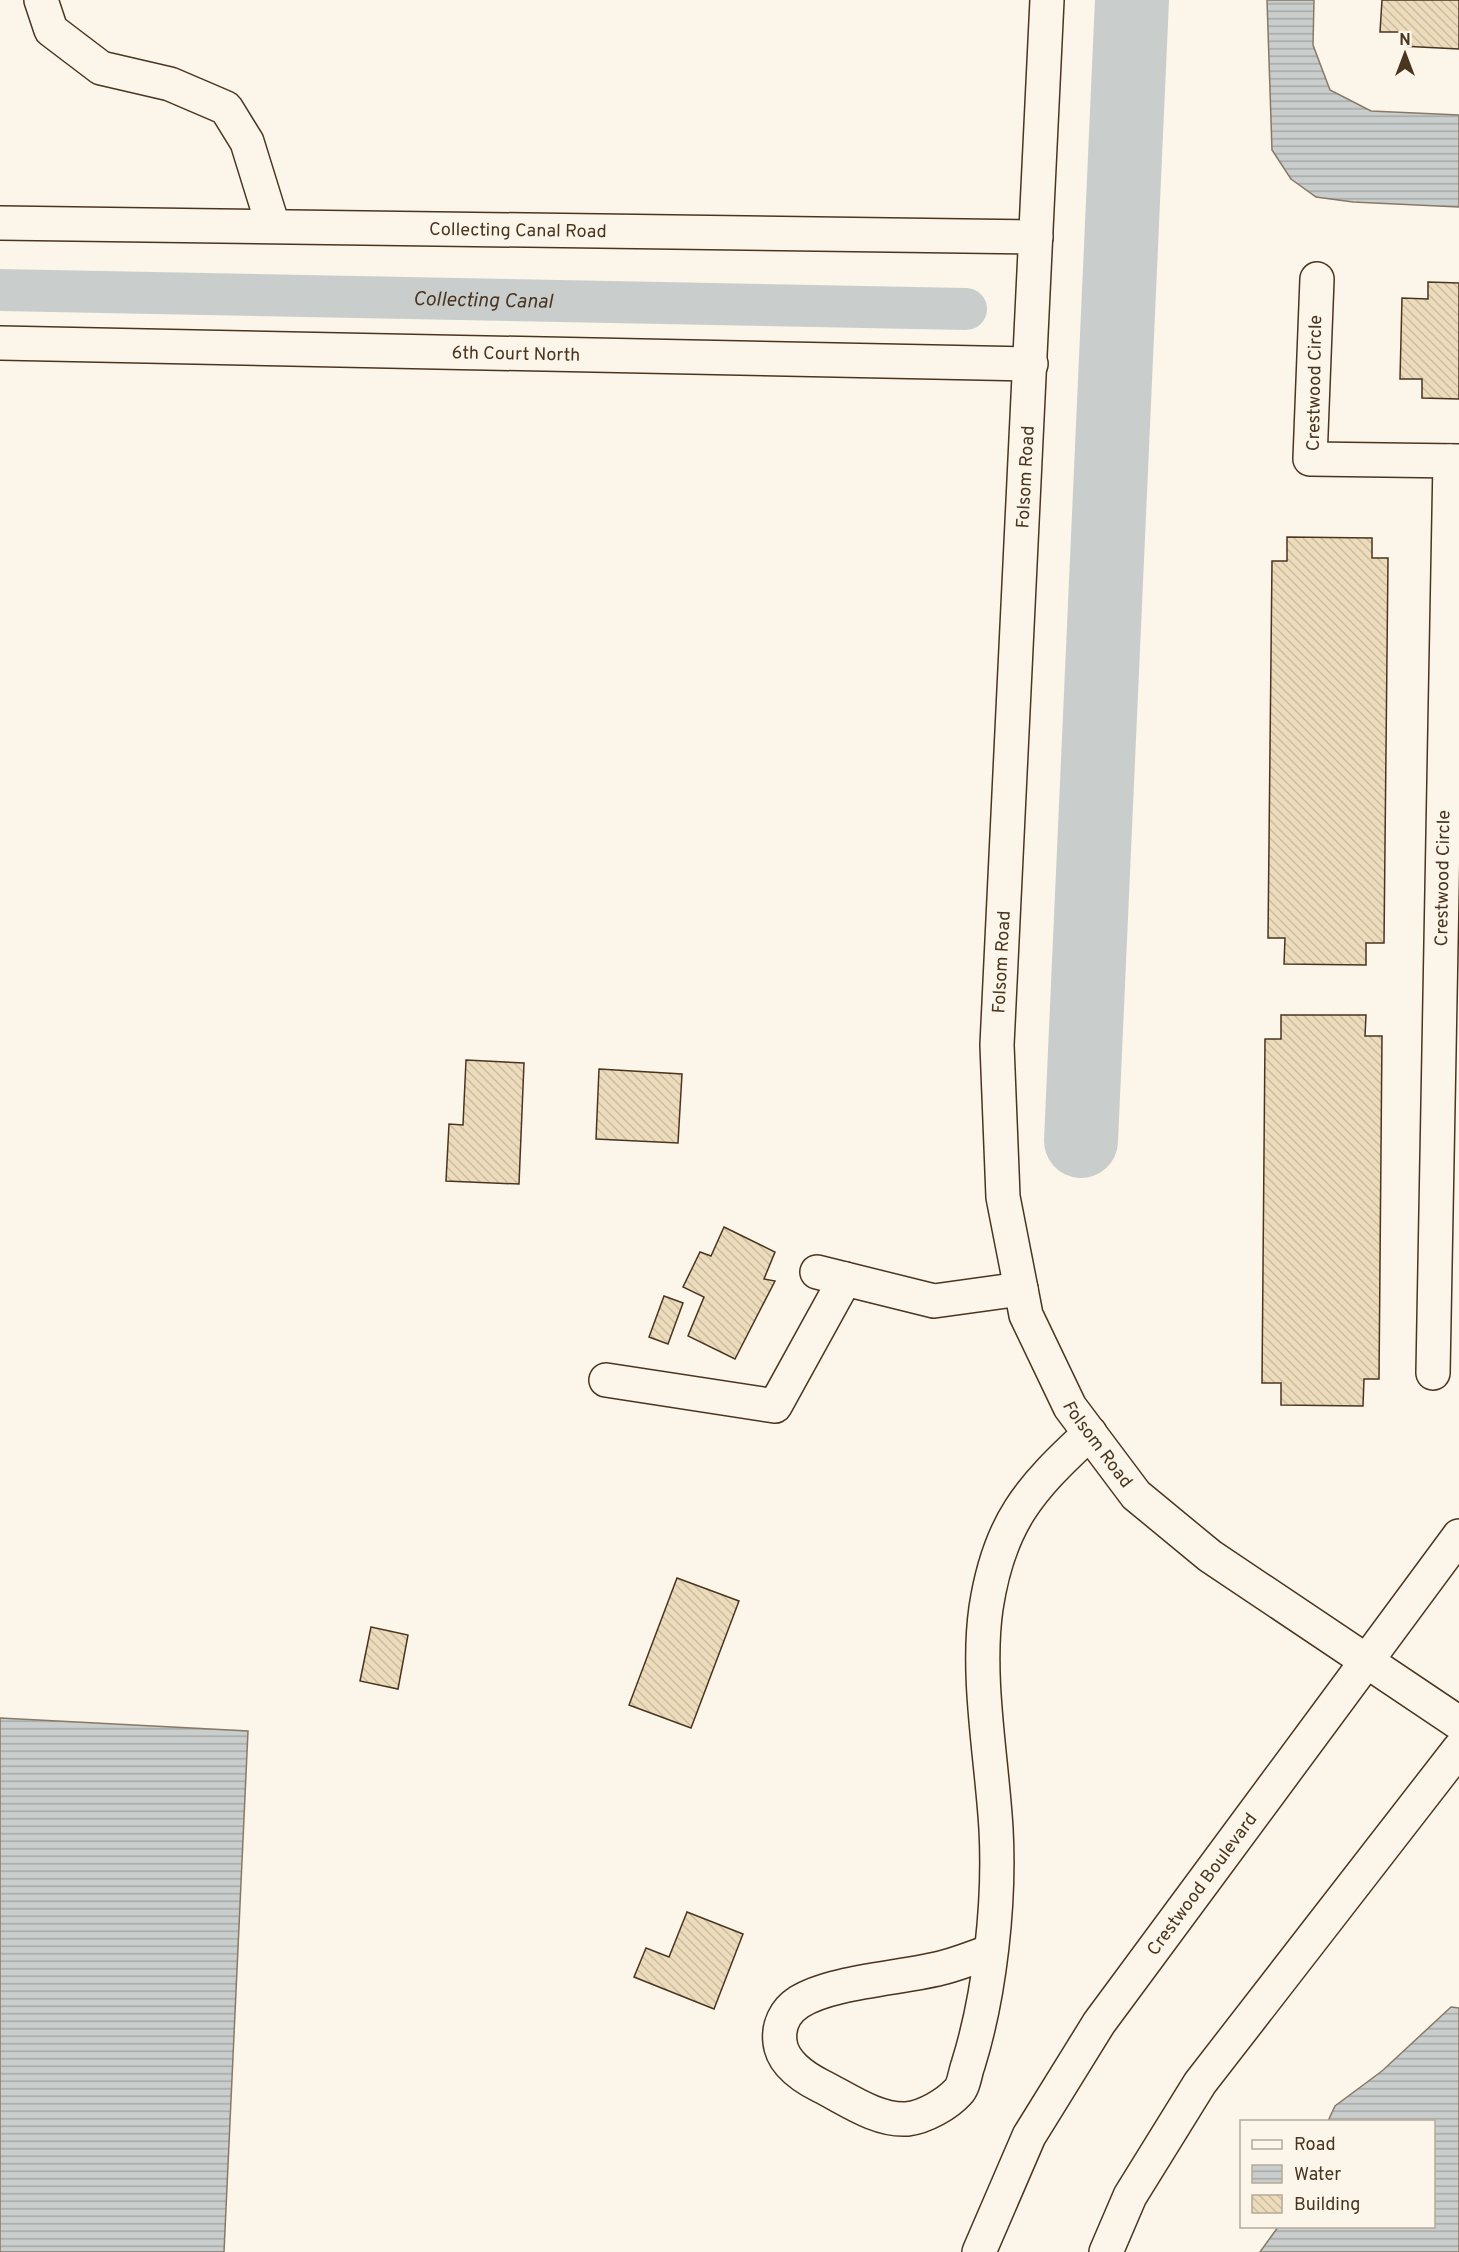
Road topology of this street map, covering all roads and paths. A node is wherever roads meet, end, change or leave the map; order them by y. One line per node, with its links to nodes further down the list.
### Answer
1 (41, 0): 4 (street)
2 (1047, 0): 5 (street, Folsom Road)
3 (0, 223): 4 (street, Collecting Canal Road)
4 (273, 226): 5 (street, Collecting Canal Road)
5 (1036, 237): 8 (street, Folsom Road)
6 (1317, 279): 9 (street, Crestwood Circle)
7 (0, 344): 8 (street, 6th Court North)
8 (1031, 364): 12 (street, Folsom Road)
9 (1454, 461): 10 (street, Crestwood Circle)
10 (1453, 973): 11 (street, Crestwood Circle)
11 (1447, 1245): 13 (street, Crestwood Circle)
12 (1021, 1289): 14 (street); 15 (street, Folsom Road)
13 (1433, 1374)
14 (606, 1380)
15 (1090, 1433): 17 (street, Folsom Road); 20 (street)
16 (1459, 1536): 17 (street, Crestwood Boulevard)
17 (1366, 1660): 18 (street, Folsom Road); 21 (street, Crestwood Boulevard)
18 (1459, 1724)
19 (1459, 1749): 22 (street)
20 (989, 1952): 20 (street)
21 (979, 2252)
22 (1106, 2252)

